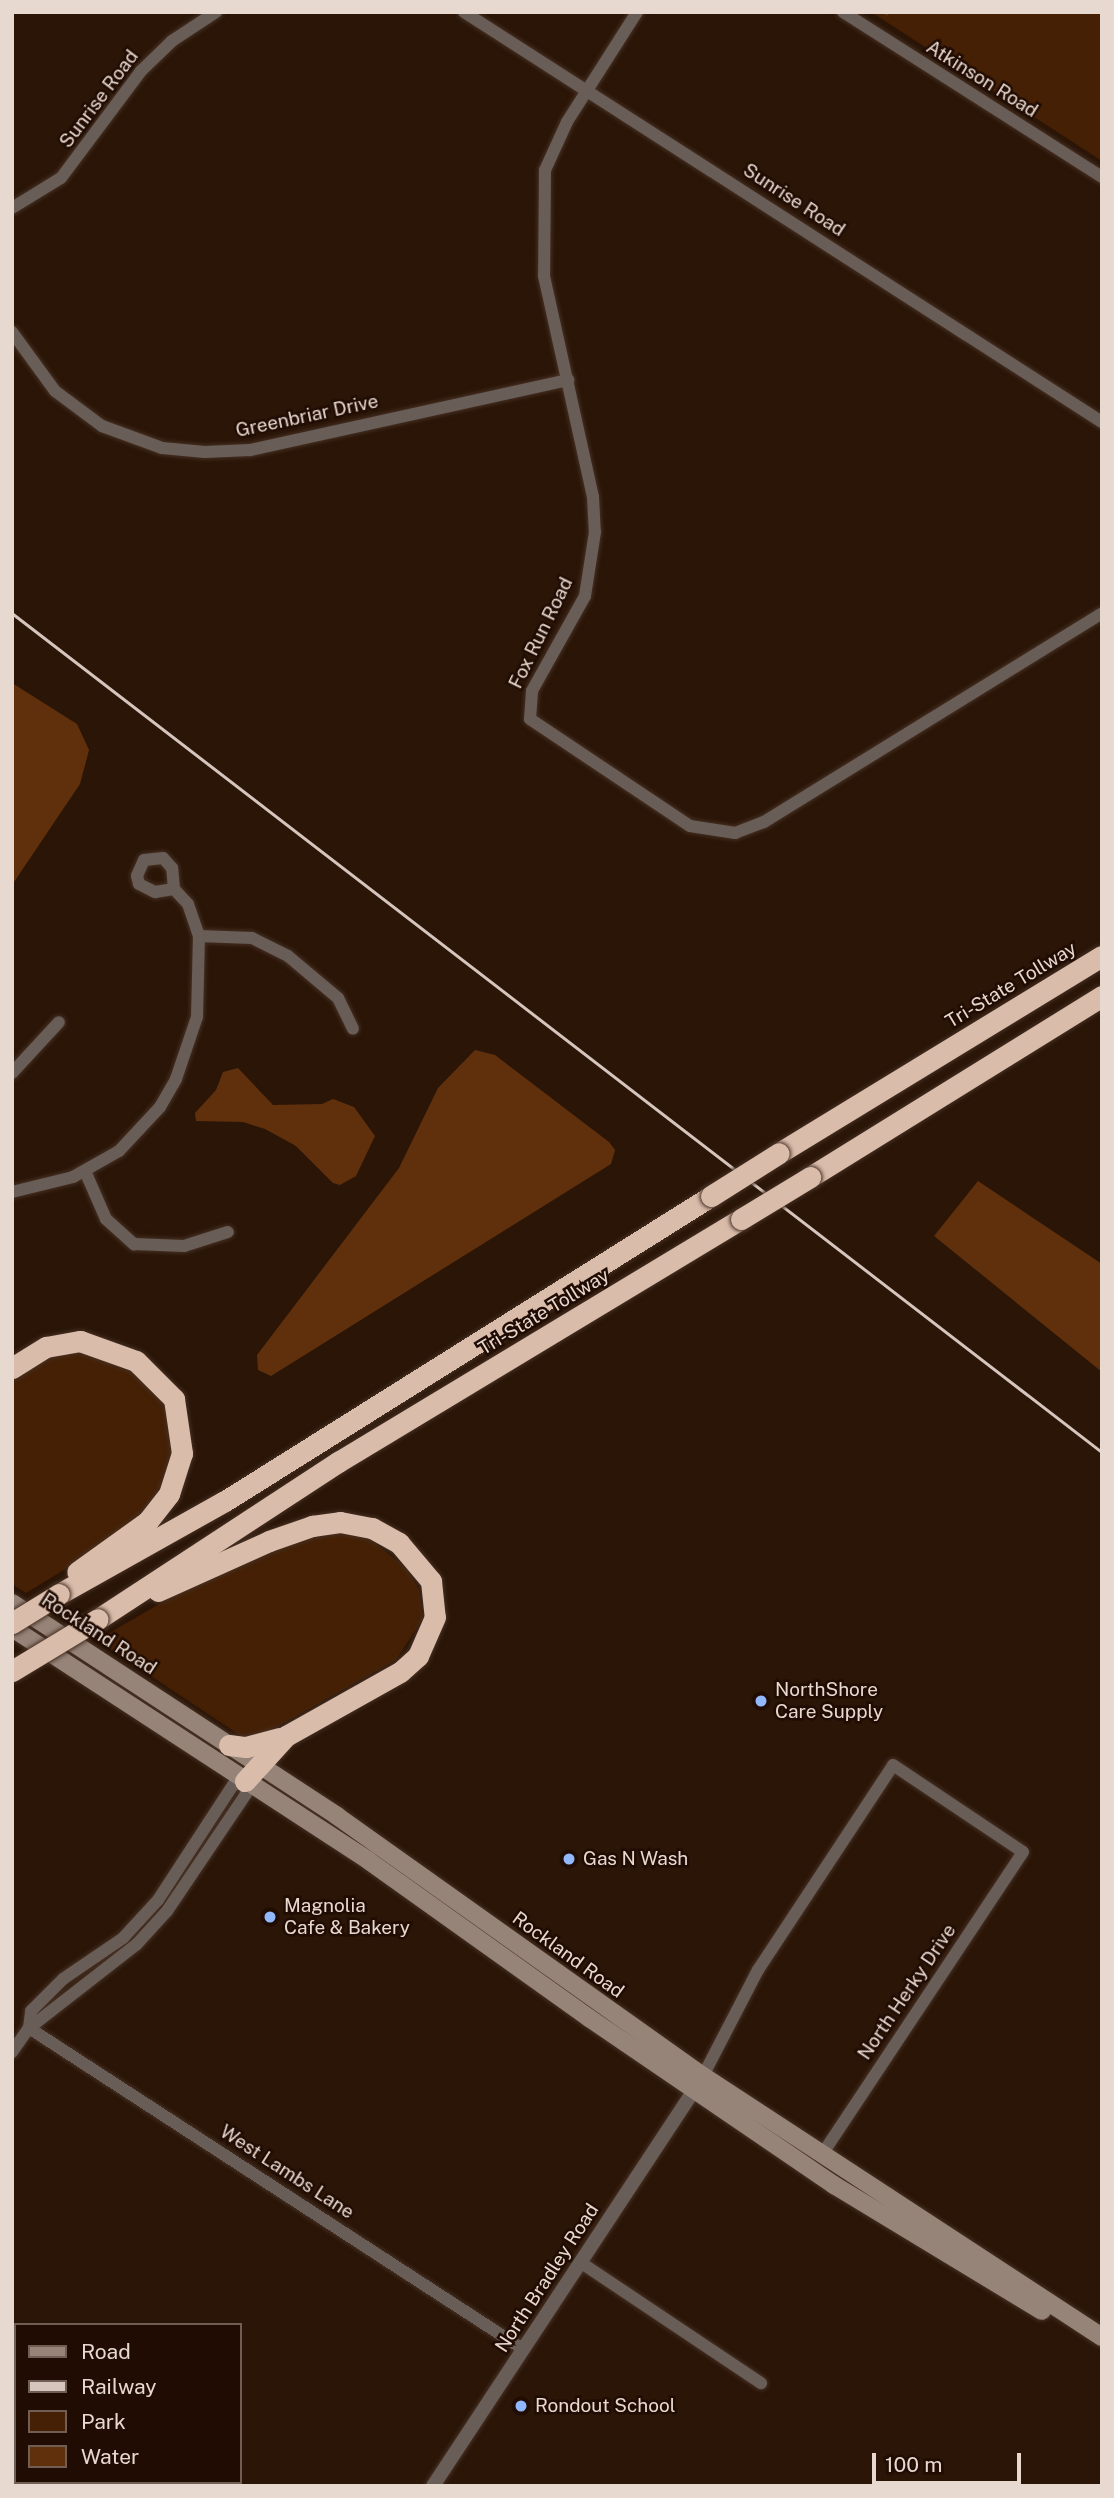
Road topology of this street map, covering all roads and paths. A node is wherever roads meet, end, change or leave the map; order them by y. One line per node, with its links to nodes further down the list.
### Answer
1 (216, 12): 7 (street, Sunrise Road)
2 (464, 12): 5 (street, Sunrise Road)
3 (637, 12): 5 (street, Fox Run Road)
4 (843, 12): 6 (street, Atkinson Road)
5 (587, 90): 9 (street, Fox Run Road); 10 (street, Sunrise Road)
6 (1102, 177)
7 (12, 208)
8 (12, 332): 9 (street, Greenbriar Drive)
9 (568, 380): 11 (street, Fox Run Road)
10 (1102, 422)
11 (1102, 613)
12 (174, 889): 13 (street)
13 (199, 936): 17 (street); 19 (street)
14 (1102, 956): 23 (highway, Tri-State Tollway, bridge)
15 (1102, 996): 25 (highway, Tri-State Tollway, bridge)
16 (59, 1022): 18 (street)
17 (352, 1029)
18 (12, 1073)
19 (85, 1171): 20 (street); 21 (street)
20 (12, 1192)
21 (228, 1232)
22 (12, 1368): 23 (highway)
23 (59, 1594): 26 (highway, Tri-State Tollway, bridge)
24 (12, 1603): 30 (main road, Rockland Road)
25 (106, 1614): 28 (highway, Tri-State Tollway, bridge); 29 (highway)
26 (12, 1623)
27 (12, 1628): 32 (main road, Rockland Road)
28 (12, 1671)
29 (286, 1736): 30 (highway); 31 (highway)
30 (229, 1745): 31 (main road, Rockland Road)
31 (258, 1764): 32 (highway); 40 (main road, Rockland Road)
32 (245, 1781): 33 (street); 34 (street); 40 (main road, Rockland Road)
33 (190, 1852): 34 (street); 35 (street)
34 (202, 1860): 36 (street)
35 (153, 1906): 36 (street); 37 (street)
36 (164, 1915): 37 (street)
37 (115, 1951): 38 (street)
38 (29, 2028): 39 (street); 45 (street, West Lambs Lane)
39 (12, 2052)
40 (699, 2083): 41 (main road, Rockland Road); 41 (street, North Herky Drive); 42 (street, North Bradley Road); 44 (main road, Rockland Road)
41 (823, 2153): 43 (main road, Rockland Road)
42 (580, 2262): 45 (street, North Bradley Road); 46 (street)
43 (1102, 2337)
44 (1102, 2347)
45 (523, 2350): 47 (street, North Bradley Road)
46 (761, 2382)
47 (433, 2486)

